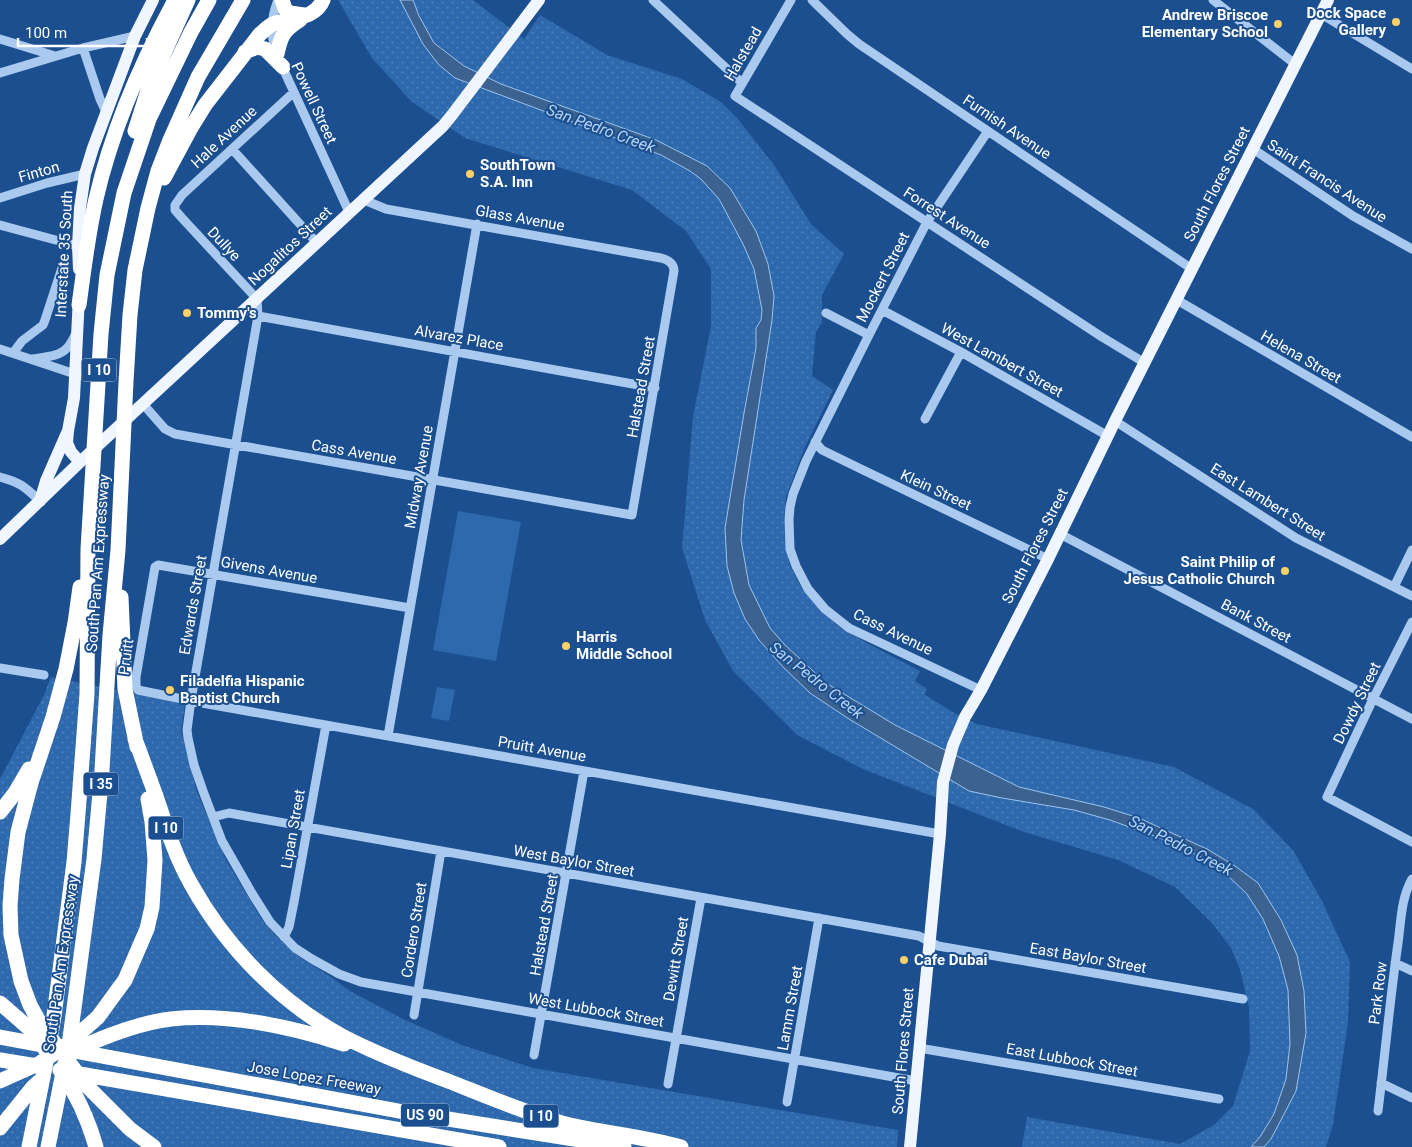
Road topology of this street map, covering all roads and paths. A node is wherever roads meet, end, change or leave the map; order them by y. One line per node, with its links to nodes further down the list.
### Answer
1 (153, 0): 18 (main road, Interstate 35 South)
2 (175, 0): 52 (highway)
3 (188, 0): 35 (highway)
4 (209, 0): 35 (highway, South Pan Am Expressway / I 10)
5 (243, 0): 39 (highway, South Pan Am Expressway / I 10)
6 (278, 0): 17 (street, Powell Street)
7 (282, 0): 15 (highway)
8 (322, 0): 15 (highway)
9 (539, 0): 37 (main road, Nogalitos Street)
10 (653, 0): 27 (street)
11 (791, 0): 27 (street, Halstead)
12 (812, 0): 31 (street, Furnish Avenue)
13 (1214, 0): 24 (street)
14 (1328, 0): 16 (main road, South Flores Street)
15 (310, 14): 17 (highway); 23 (highway)
16 (1321, 14): 24 (main road, South Flores Street); 25 (street)
17 (271, 25): 21 (highway); 23 (street, Powell Street)
18 (135, 36): 20 (street); 30 (main road, Interstate 35 South)
19 (0, 39): 22 (street)
20 (84, 48): 22 (street); 30 (street)
21 (245, 52): 23 (highway); 39 (highway)
22 (56, 56): 26 (street)
23 (280, 60): 28 (street, Powell Street)
24 (1295, 64): 33 (main road, South Flores Street)
25 (1412, 69)
26 (0, 73)
27 (742, 83): 29 (street, Halstead)
28 (294, 92): 32 (street, Hale Avenue); 40 (street, Powell Street)
29 (735, 96): 41 (street, Forrest Avenue)
30 (106, 112): 34 (main road, Interstate 35 South)
31 (988, 131): 41 (street, Mockert Street); 49 (street, Furnish Avenue)
32 (232, 149): 38 (street, Hale Avenue); 44 (street)
33 (1253, 149): 46 (street, Saint Francis Avenue); 49 (main road, South Flores Street)
34 (85, 174): 36 (street, Finton); 45 (main road, Interstate 35 South)
35 (124, 193): 81 (highway, South Pan Am Expressway / I 10)
36 (0, 198)
37 (364, 200): 40 (main road, Nogalitos Street); 42 (street, Glass Avenue)
38 (175, 205): 50 (street, Dullye)
39 (148, 208): 82 (highway, South Pan Am Expressway / I 10)
40 (350, 214): 44 (main road, Nogalitos Street)
41 (927, 222): 53 (street, Mockert Street); 63 (street, Forrest Avenue)
42 (477, 224): 47 (street, Glass Avenue); 59 (street, Midway Avenue)
43 (0, 225): 45 (street)
44 (317, 243): 50 (main road, Nogalitos Street)
45 (78, 246): 52 (main road, Interstate 35 South)
46 (1412, 249)
47 (672, 263): 65 (street, Halstead Street)
48 (63, 265): 61 (street)
49 (1192, 270): 51 (main road, South Flores Street)
50 (257, 299): 55 (street, Edwards Street); 66 (main road, Nogalitos Street)
51 (1177, 300): 63 (main road, South Flores Street); 71 (street, Helena Street)
52 (79, 305): 56 (main road, Interstate 35 South)
53 (882, 310): 57 (street, Mockert Street); 60 (street, West Lambert Street)
54 (826, 313): 57 (street)
55 (258, 316): 59 (street, Alvarez Place); 73 (street, Edwards Street)
56 (77, 333): 62 (street); 64 (main road, Interstate 35 South)
57 (869, 335): 72 (street, Mockert Street)
58 (0, 350): 61 (street)
59 (455, 352): 65 (street, Alvarez Place); 76 (street, Midway Avenue)
60 (961, 352): 67 (street); 70 (street, West Lambert Street)
61 (13, 353): 62 (street)
62 (29, 359): 64 (street)
63 (1145, 363): 68 (main road, South Flores Street)
64 (75, 374): 69 (main road, Interstate 35 South)
65 (655, 388): 78 (street, Halstead Street)
66 (141, 406): 73 (street, Cass Avenue); 74 (main road, Nogalitos Street)
67 (925, 419)
68 (1115, 421): 70 (main road, South Flores Street); 86 (street, East Lambert Street)
69 (68, 431): 74 (main road, Interstate 35 South); 77 (main road, Interstate 35 South)
70 (1108, 436): 79 (main road, South Flores Street)
71 (1412, 437)
72 (815, 442): 84 (street, Klein Street); 94 (street, Cass Avenue)
73 (234, 445): 76 (street, Cass Avenue); 85 (street, Edwards Street)
74 (82, 460): 77 (main road, Nogalitos Street)
75 (0, 477): 77 (street)
76 (432, 480): 78 (street, Cass Avenue); 88 (street, Midway Avenue)
77 (40, 501): 80 (main road, Nogalitos Street)
78 (632, 515)
79 (1060, 534): 84 (main road, South Flores Street); 95 (street, Bank Street)
80 (0, 539)
81 (88, 549): 101 (highway, I 10); 138 (highway, South Pan Am Expressway / I 35)
82 (118, 550): 100 (highway, I 10); 139 (highway, South Pan Am Expressway / I 35)
83 (1412, 550): 86 (street)
84 (1048, 559): 94 (main road, South Flores Street)
85 (212, 574): 88 (street, Givens Avenue); 90 (street, Givens Avenue); 96 (street, Edwards Street)
86 (1394, 587): 87 (street, East Lambert Street)
87 (1412, 596)
88 (410, 608): 99 (street, Midway Avenue)
89 (1412, 622): 95 (street, Dowdy Street)
90 (144, 627): 93 (street, Pruitt)
91 (0, 668): 92 (street)
92 (44, 676)
93 (138, 690): 96 (street, Pruitt Avenue)
94 (981, 690): 106 (main road, South Flores Street)
95 (1373, 699): 97 (street, Bank Street); 107 (street, Dowdy Street)
96 (191, 700): 98 (street, Pruitt Avenue); 104 (street, Edwards Street)
97 (1412, 719)
98 (326, 725): 99 (street, Pruitt Avenue); 105 (street, Lipan Street)
99 (388, 736): 102 (street, Pruitt Avenue)
100 (135, 739): 128 (highway, I 10); 129 (highway)
101 (42, 749): 103 (highway); 141 (highway, I 10)
102 (584, 770): 106 (street, Pruitt Avenue); 109 (street, Halstead Street)
103 (0, 812)
104 (213, 817): 105 (street, West Baylor Street); 113 (street, Edwards Street)
105 (307, 828): 108 (street, West Baylor Street); 113 (street, Lipan Street)
106 (940, 834): 114 (main road, South Flores Street)
107 (1412, 842)
108 (441, 851): 109 (street, West Baylor Street); 117 (street, Cordero Street)
109 (567, 874): 111 (street, West Baylor Street); 121 (street, Halstead Street)
110 (1412, 879): 115 (street, Park Row)
111 (701, 898): 112 (street, West Baylor Street); 123 (street, Dewitt Street)
112 (819, 918): 114 (street, West Baylor Street); 127 (street, Lamm Street)
113 (284, 937): 117 (street, West Lubbock Street)
114 (929, 941): 118 (street, East Baylor Street); 124 (main road, South Flores Street)
115 (1395, 963): 116 (street); 131 (street, Park Row)
116 (1412, 971)
117 (417, 993): 120 (street, Cordero Street); 121 (street, West Lubbock Street)
118 (1243, 999)
119 (0, 1003): 140 (highway)
120 (414, 1014)
121 (542, 1015): 123 (street, West Lubbock Street); 125 (street, Halstead Street)
122 (0, 1037): 143 (highway, Jose Lopez Freeway / US 90)
123 (676, 1038): 127 (street, West Lubbock Street); 132 (street, Dewitt Street)
124 (920, 1048): 130 (main road, South Flores Street); 134 (street, East Lubbock Street)
125 (534, 1055)
126 (0, 1060): 142 (highway, US 90)
127 (795, 1060): 130 (street, West Lubbock Street); 135 (street, Lamm Street)
128 (407, 1065): 137 (highway); 144 (highway, I 10)
129 (0, 1081)
130 (916, 1081): 145 (main road, South Flores Street)
131 (1381, 1083): 133 (street); 136 (street, Park Row)
132 (668, 1084)
133 (1412, 1098)
134 (1219, 1099)
135 (787, 1102)
136 (1378, 1111)
137 (0, 1128)
138 (29, 1147)
139 (48, 1147)
140 (96, 1147)
141 (154, 1147)
142 (499, 1147)
143 (624, 1147)
144 (680, 1147)
145 (910, 1147)

